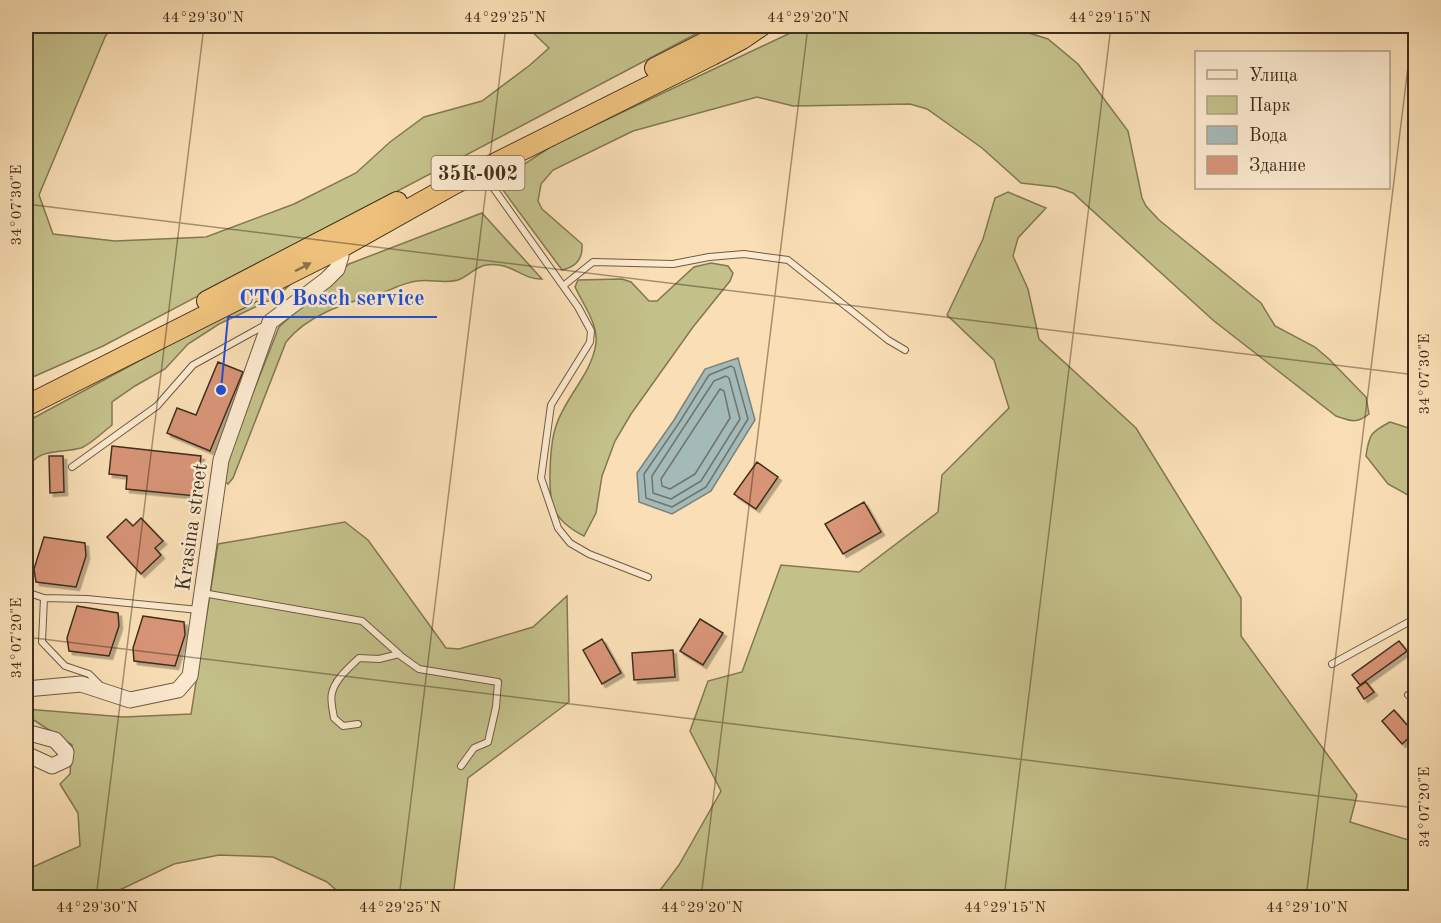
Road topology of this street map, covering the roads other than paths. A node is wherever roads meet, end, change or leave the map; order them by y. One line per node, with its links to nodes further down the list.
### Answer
1 (738, 26): 3 (highway)
2 (761, 26): 3 (highway)
3 (617, 94): 4 (highway, 35К-002); 5 (highway, 35К-002)
4 (482, 171): 5 (highway, 35К-002); 6 (lane)
5 (336, 242): 7 (street); 9 (highway); 10 (highway, one-way to 5)
6 (563, 286): 8 (lane); 12 (lane)
7 (270, 322): 11 (lane); 14 (street, Krasina street)
8 (905, 350)
9 (26, 396)
10 (26, 406)
11 (72, 467)
12 (648, 577)
13 (26, 592): 15 (lane)
14 (202, 593): 16 (street, Krasina street); 18 (lane)
15 (44, 598): 16 (lane); 22 (lane)
16 (200, 610): 22 (street, Krasina street)
17 (1416, 618): 19 (lane)
18 (398, 654): 24 (lane); 27 (lane)
19 (1332, 664)
20 (26, 689): 22 (street, Krasina street)
21 (1416, 690): 23 (lane)
22 (106, 692)
23 (1408, 695)
24 (358, 724)
25 (26, 732): 26 (street)
26 (26, 754)
27 (461, 766)

